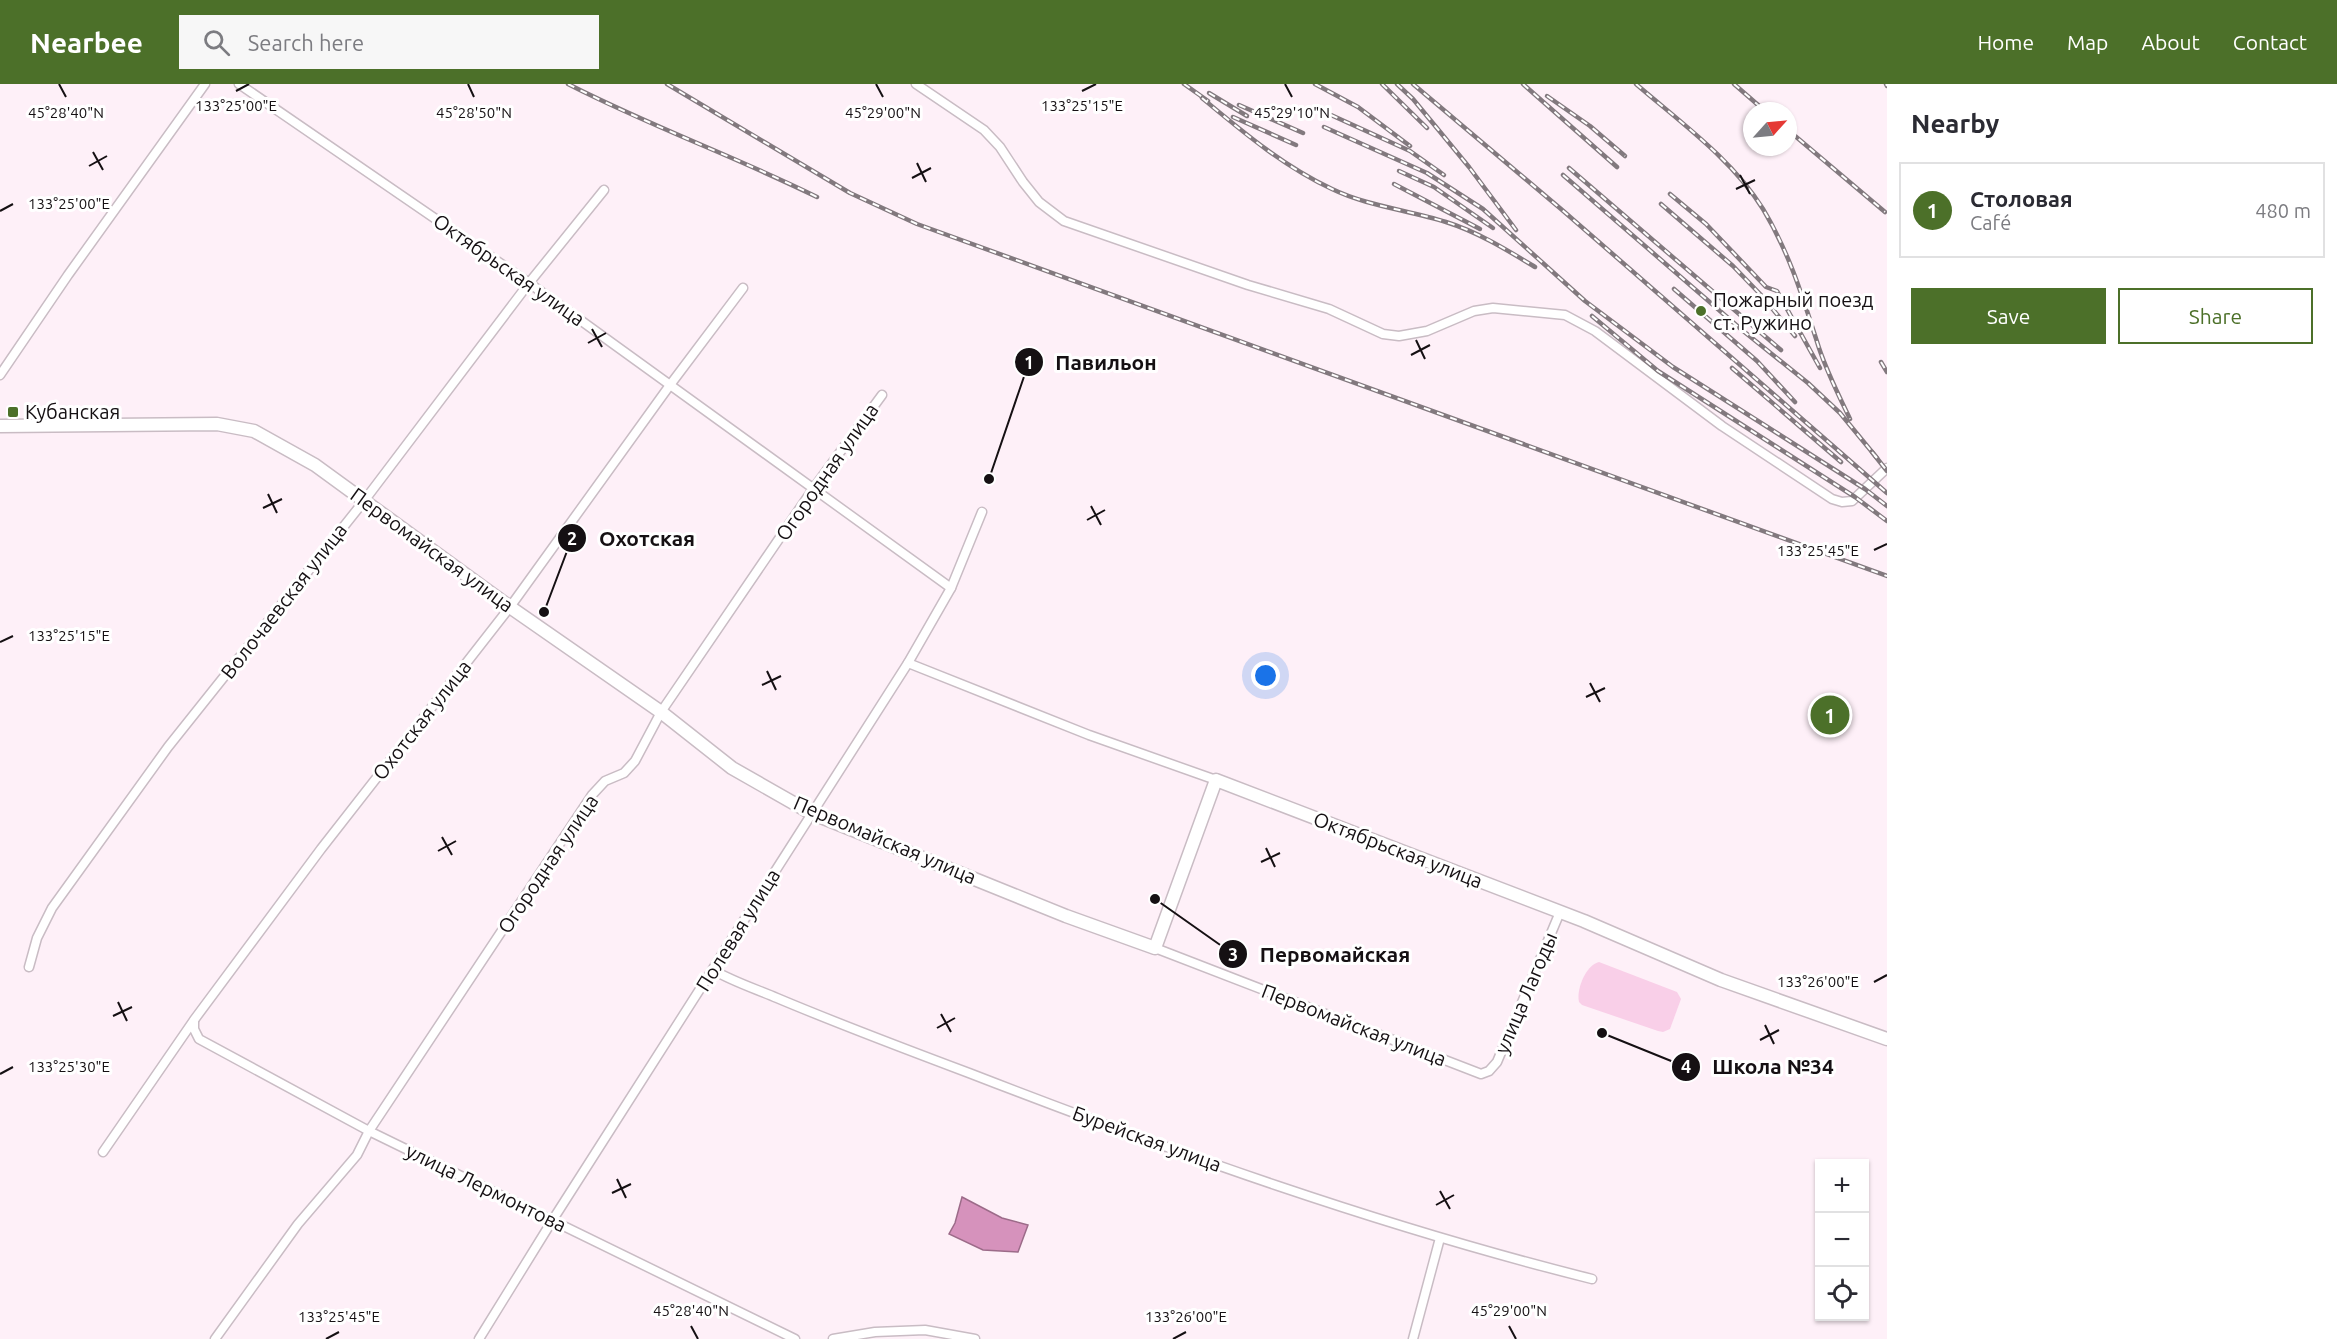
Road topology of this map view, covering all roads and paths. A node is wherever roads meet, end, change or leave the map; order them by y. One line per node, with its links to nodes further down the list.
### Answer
1 (205, 84): 7 (street)
2 (239, 84): 5 (street, Октябрьская улица)
3 (916, 84): 11 (street)
4 (604, 190): 5 (street, Волочаевская улица)
5 (529, 283): 8 (street, Октябрьская улица); 13 (street, Волочаевская улица)
6 (743, 288): 8 (street, Охотская улица)
7 (0, 375)
8 (670, 385): 12 (street, Октябрьская улица); 16 (street, Охотская улица)
9 (882, 395): 12 (street, Огородная улица)
10 (0, 426): 13 (main road, Первомайская улица)
11 (1887, 468)
12 (813, 489): 15 (street, Октябрьская улица); 18 (street, Огородная улица)
13 (364, 501): 16 (main road, Первомайская улица); 23 (street, Волочаевская улица)
14 (982, 512): 15 (street, Полевая улица)
15 (951, 588): 17 (street, Полевая улица)
16 (510, 608): 18 (main road, Первомайская улица); 25 (street, Охотская улица)
17 (908, 663): 19 (street, Октябрьская улица); 20 (street, Полевая улица)
18 (661, 712): 20 (main road, Первомайская улица); 28 (street, Огородная улица)
19 (1216, 780): 21 (main road, Октябрьская улица); 22 (main road)
20 (811, 813): 22 (main road, Первомайская улица); 24 (street, Полевая улица)
21 (1560, 912): 26 (main road, Октябрьская улица); 27 (street, улица Лагоды)
22 (1155, 948): 27 (street, Первомайская улица)
23 (29, 967)
24 (713, 970): 30 (street, Полевая улица); 31 (street, Бурейская улица)
25 (194, 1020): 28 (street, улица Лермонтова); 29 (street, Охотская улица)
26 (1887, 1039)
27 (1489, 1071)
28 (369, 1131): 30 (street, улица Лермонтова); 33 (street, Огородная улица)
29 (103, 1152)
30 (552, 1221): 34 (street, Полевая улица); 35 (street, улица Лермонтова)
31 (1440, 1238): 32 (street, Бурейская улица); 38 (street)
32 (1592, 1279)
33 (215, 1339)
34 (479, 1339)
35 (795, 1339)
36 (833, 1339): 37 (street)
37 (975, 1339)
38 (1413, 1339)

